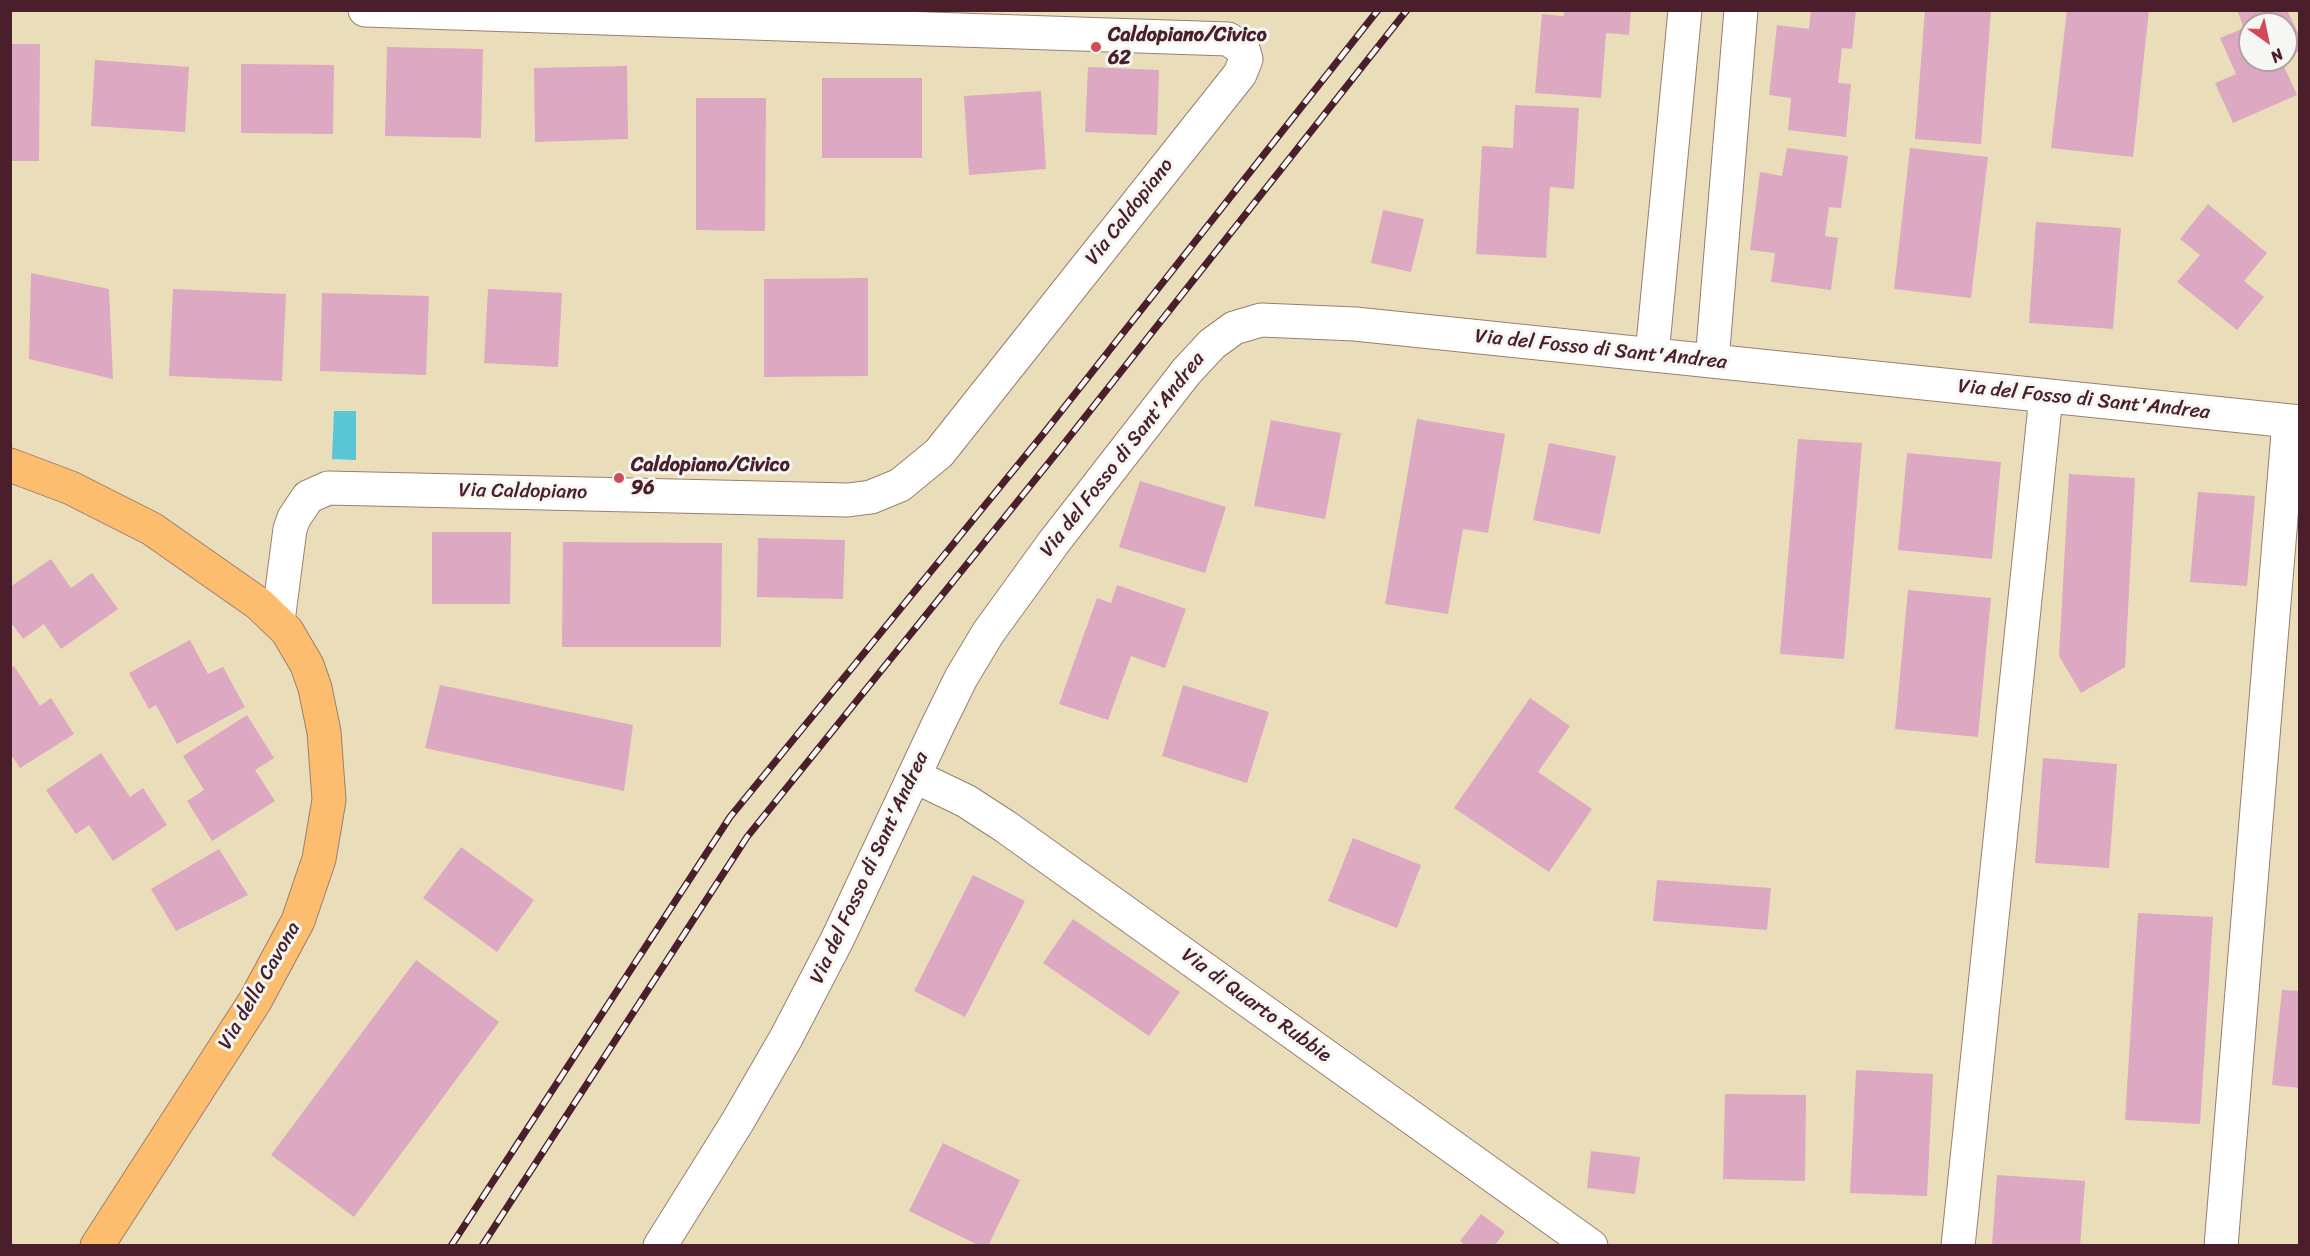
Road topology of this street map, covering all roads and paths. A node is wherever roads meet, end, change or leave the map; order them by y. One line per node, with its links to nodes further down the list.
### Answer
1 (365, 10): 9 (street, Via Caldopiano)
2 (1685, 10): 4 (street)
3 (1741, 10): 5 (street)
4 (1652, 355): 5 (street, Via del Fosso di Sant'Andrea); 10 (street, Via del Fosso di Sant'Andrea)
5 (1712, 361): 6 (street, Via del Fosso di Sant'Andrea)
6 (2046, 396): 7 (street, Via del Fosso di Sant'Andrea); 14 (street)
7 (2294, 422): 15 (street)
8 (10, 465): 9 (main road, Via della Cavona)
9 (278, 621): 11 (main road, Via della Cavona)
10 (914, 776): 12 (street, Via del Fosso di Sant'Andrea); 13 (street, Via di Quarto Rubbie)
11 (97, 1245)
12 (660, 1245)
13 (1591, 1245)
14 (1958, 1245)
15 (2221, 1245)

